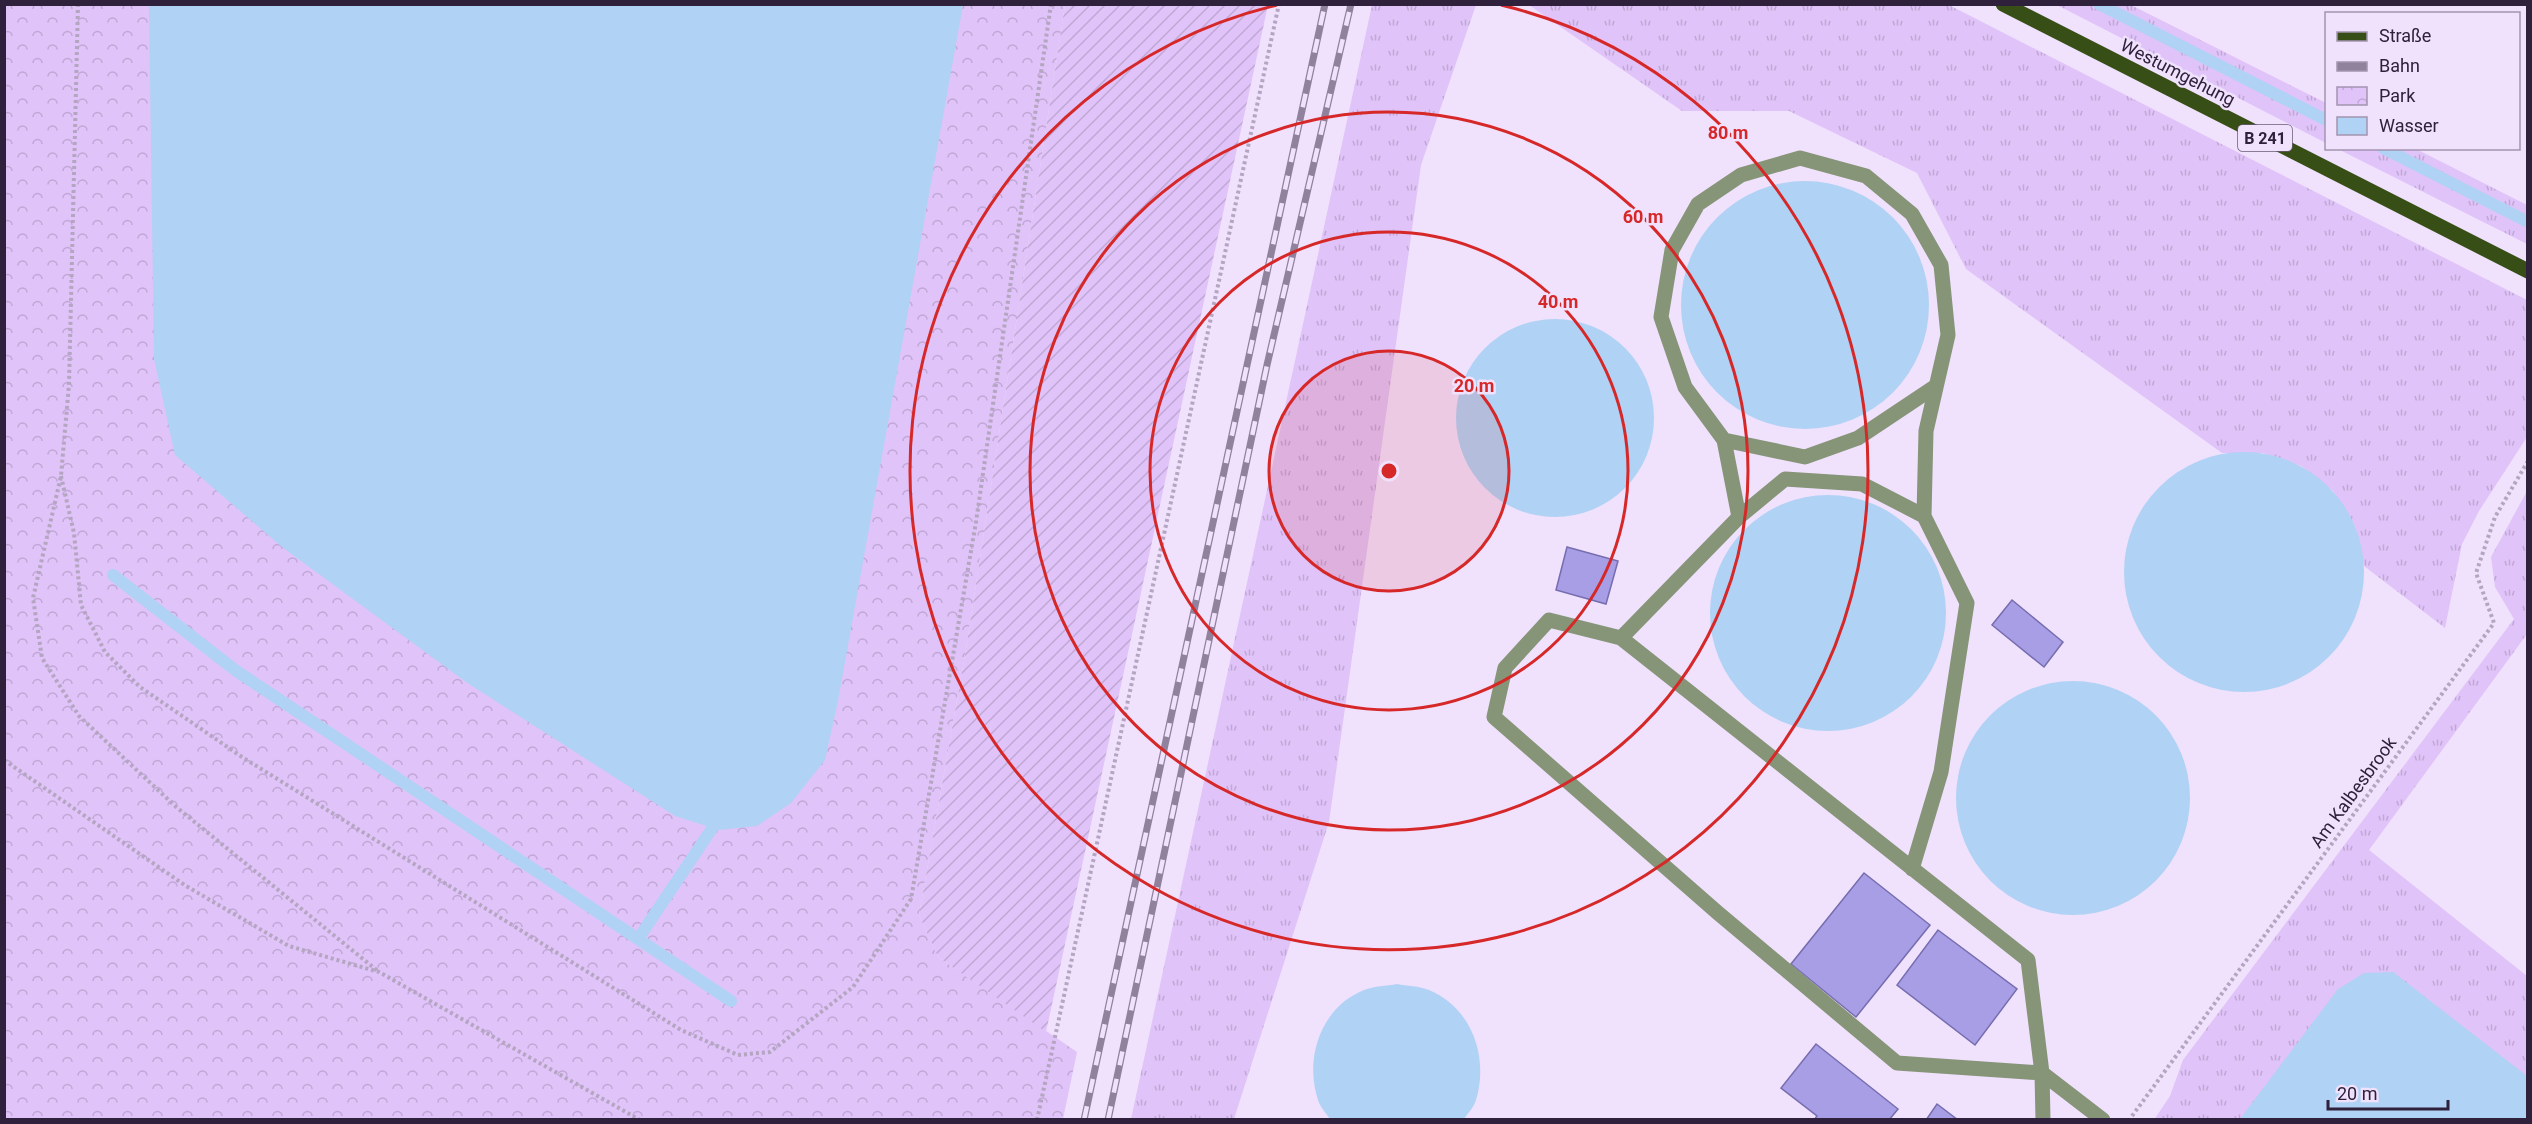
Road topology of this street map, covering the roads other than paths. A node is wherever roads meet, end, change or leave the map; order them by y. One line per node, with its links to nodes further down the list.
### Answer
1 (2003, 4): 2 (main road, Westumgehung / B 241)
2 (2528, 271)
3 (1936, 386): 4 (lane); 4 (lane); 5 (lane)
4 (1724, 440): 6 (lane)
5 (1924, 516): 6 (lane); 8 (lane)
6 (1739, 517): 7 (lane)
7 (1621, 638): 8 (lane); 9 (lane)
8 (1912, 869): 9 (lane)
9 (2042, 1073): 10 (lane); 11 (lane)
10 (2043, 1119)
11 (2103, 1119)

